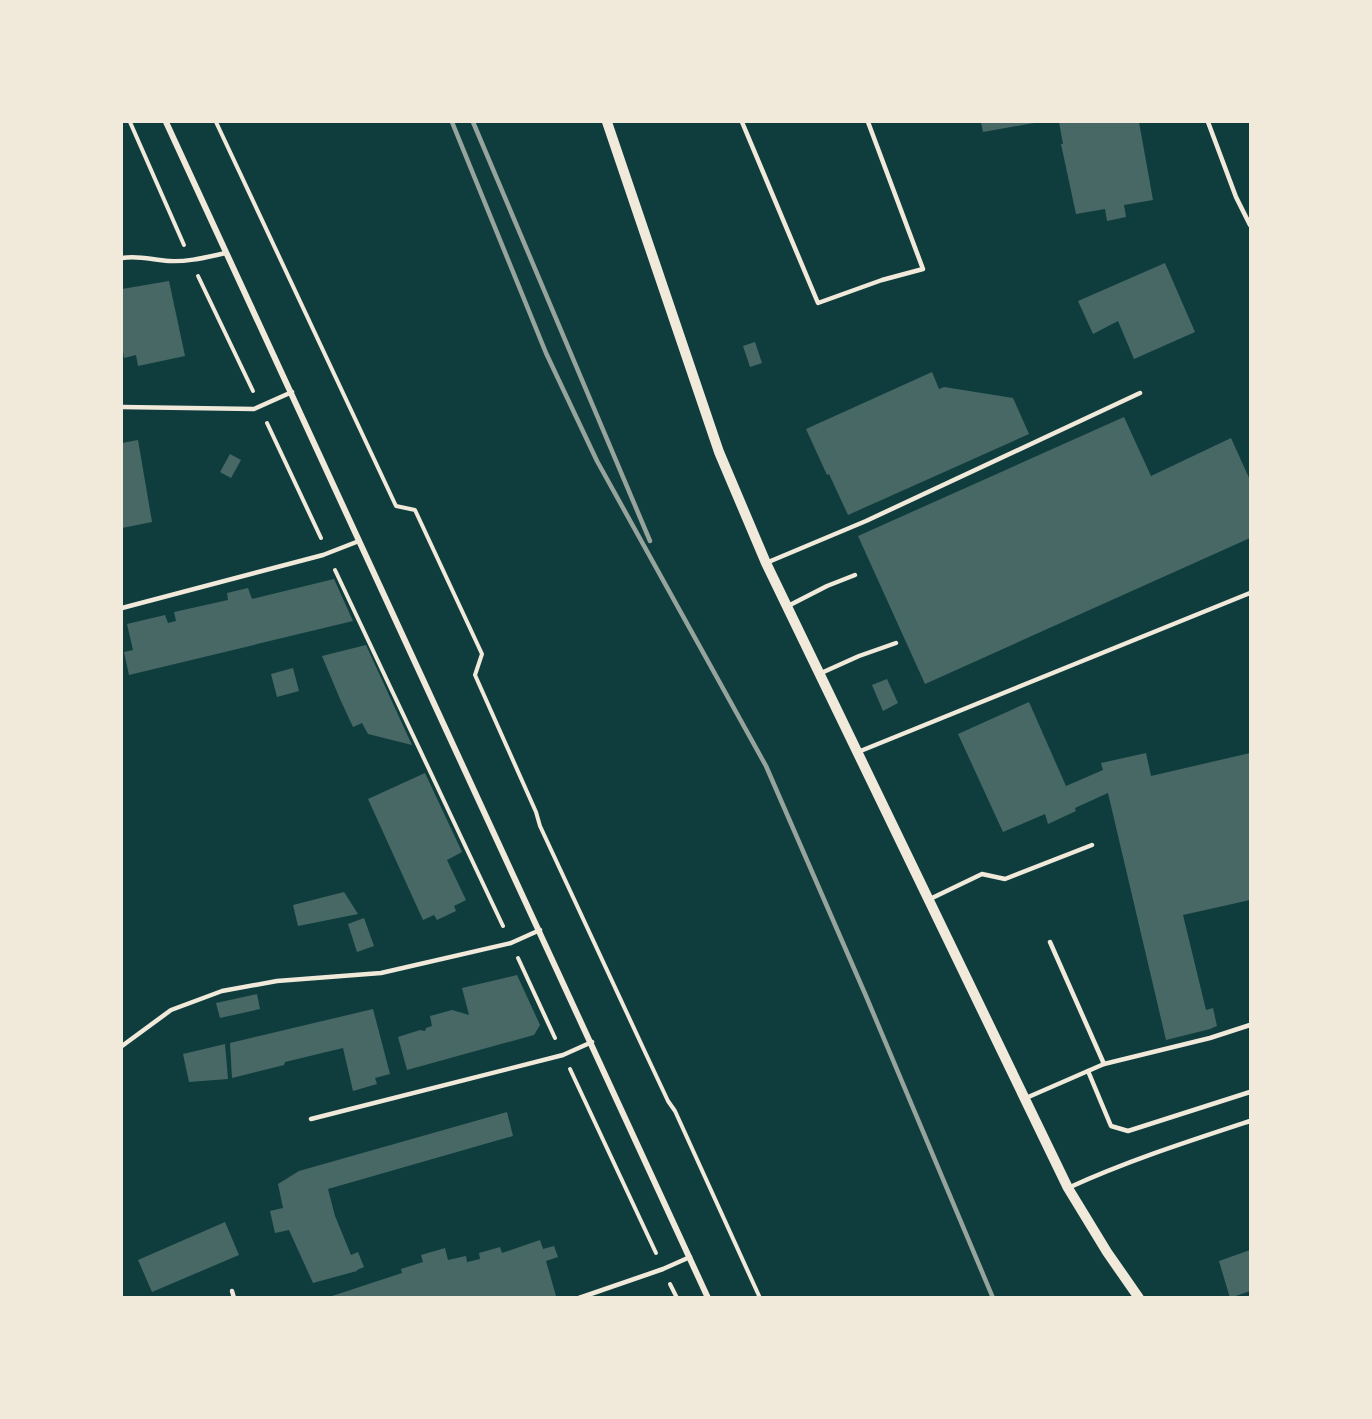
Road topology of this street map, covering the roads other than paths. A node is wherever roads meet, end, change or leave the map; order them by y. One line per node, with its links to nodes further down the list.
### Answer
1 (166, 122): 7 (street)
2 (607, 122): 13 (street)
3 (742, 122): 4 (lane)
4 (868, 122)
5 (1208, 122): 6 (lane)
6 (1251, 225)
7 (226, 253): 8 (lane); 9 (street)
8 (122, 258)
9 (292, 392): 11 (lane); 12 (street)
10 (1140, 393): 13 (lane)
11 (122, 406)
12 (359, 541): 17 (lane); 23 (street)
13 (766, 562): 16 (street)
14 (855, 576): 16 (lane)
15 (1251, 593): 20 (lane)
16 (788, 606): 19 (street)
17 (122, 608)
18 (896, 643): 19 (lane)
19 (819, 674): 20 (street)
20 (857, 752): 22 (street)
21 (1092, 845): 22 (lane)
22 (928, 900): 31 (street)
23 (540, 930): 26 (street); 27 (lane)
24 (1050, 942): 28 (lane)
25 (1251, 1025): 28 (lane)
26 (592, 1042): 32 (lane); 35 (street)
27 (122, 1047)
28 (1104, 1064): 29 (lane)
29 (1088, 1071): 30 (lane); 31 (lane)
30 (1251, 1092)
31 (1025, 1099): 34 (street)
32 (310, 1119)
33 (1251, 1121): 34 (lane)
34 (1068, 1188): 40 (street)
35 (690, 1257): 38 (lane); 39 (street)
36 (232, 1291): 37 (lane)
37 (234, 1298)
38 (579, 1298)
39 (708, 1298)
40 (1139, 1298)

